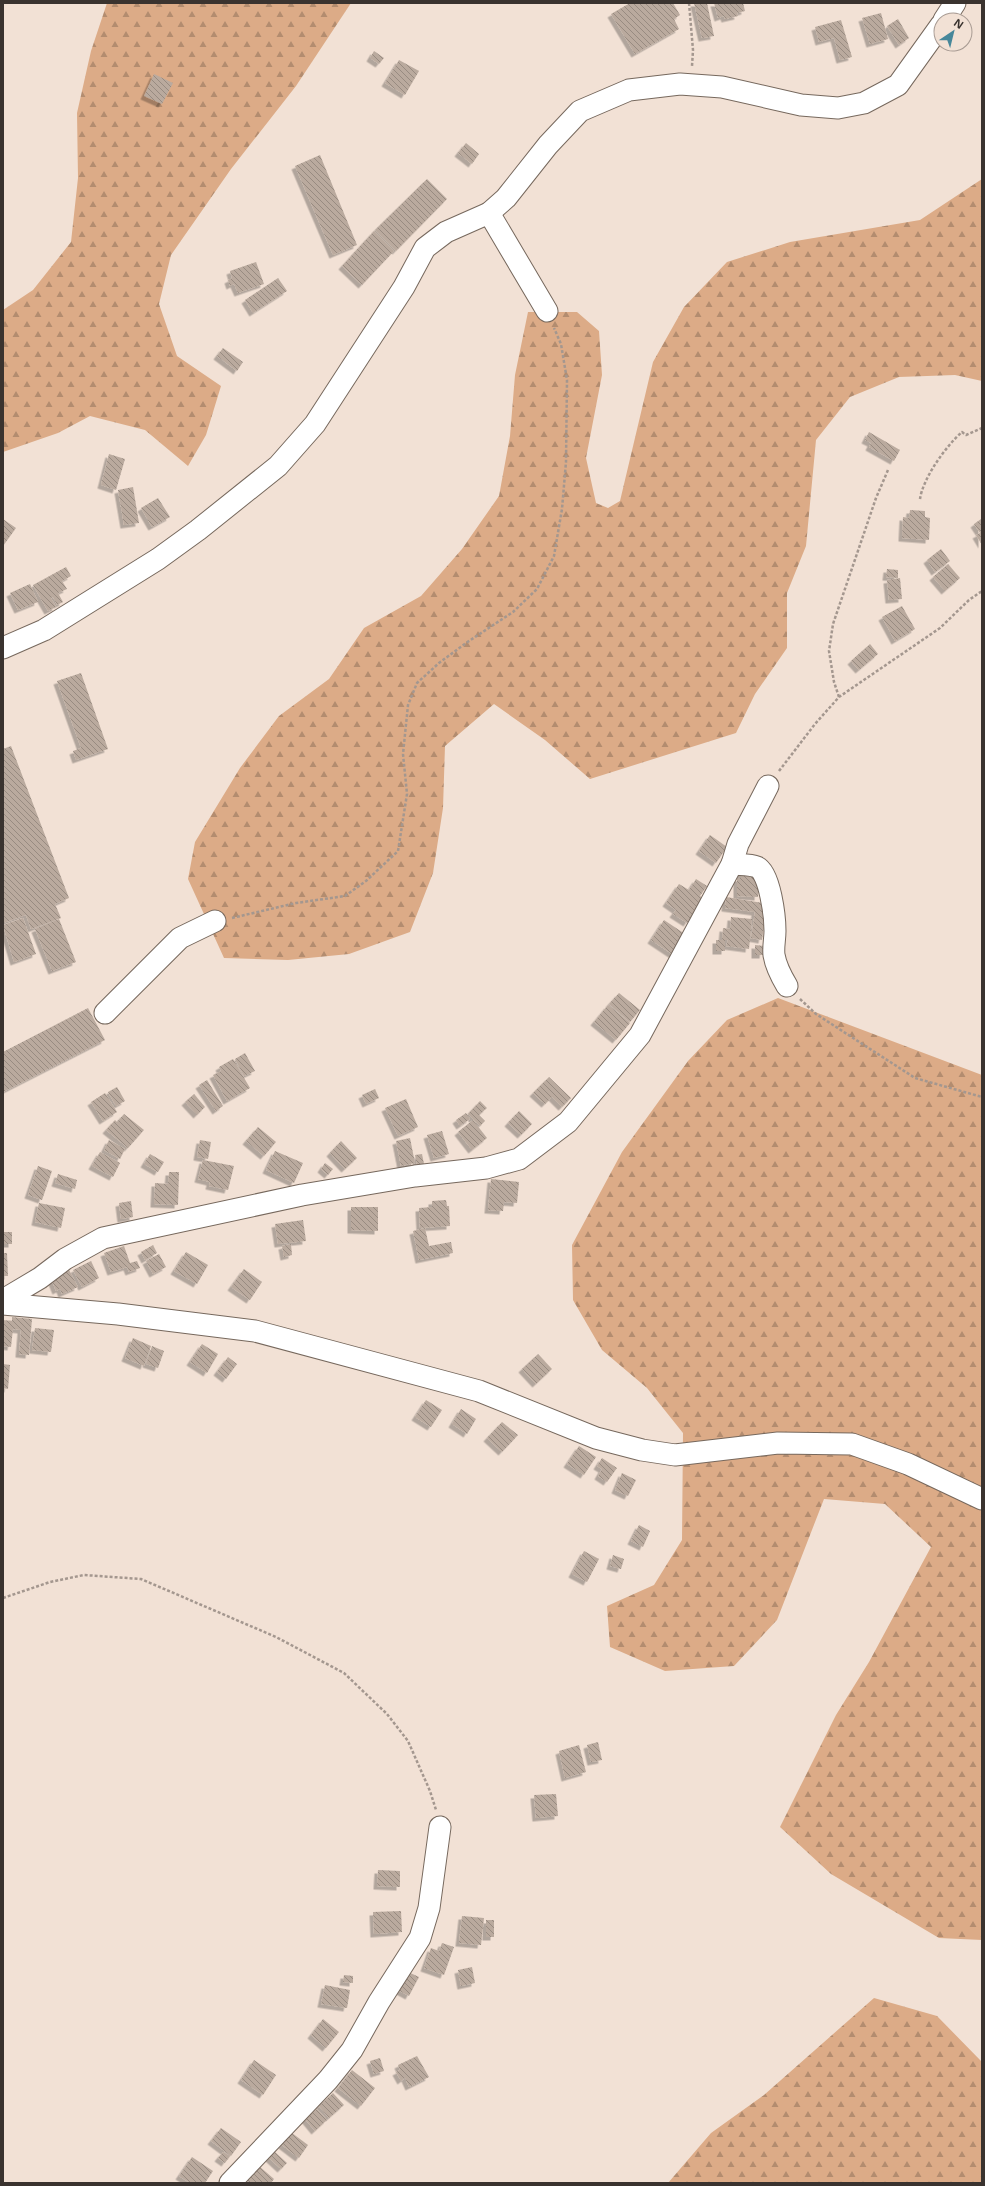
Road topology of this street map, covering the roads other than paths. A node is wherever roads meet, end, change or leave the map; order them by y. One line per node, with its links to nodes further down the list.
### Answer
1 (955, 3): 2 (street)
2 (949, 12)
3 (933, 36): 4 (street)
4 (490, 213): 5 (street); 6 (street)
5 (547, 310)
6 (3, 648)
7 (768, 786): 8 (street)
8 (732, 864): 10 (street); 12 (street)
9 (215, 921): 11 (street)
10 (787, 986)
11 (105, 1013)
12 (3, 1300)
13 (3, 1304): 14 (street)
14 (982, 1499)
15 (440, 1827): 16 (street)
16 (230, 2183)

